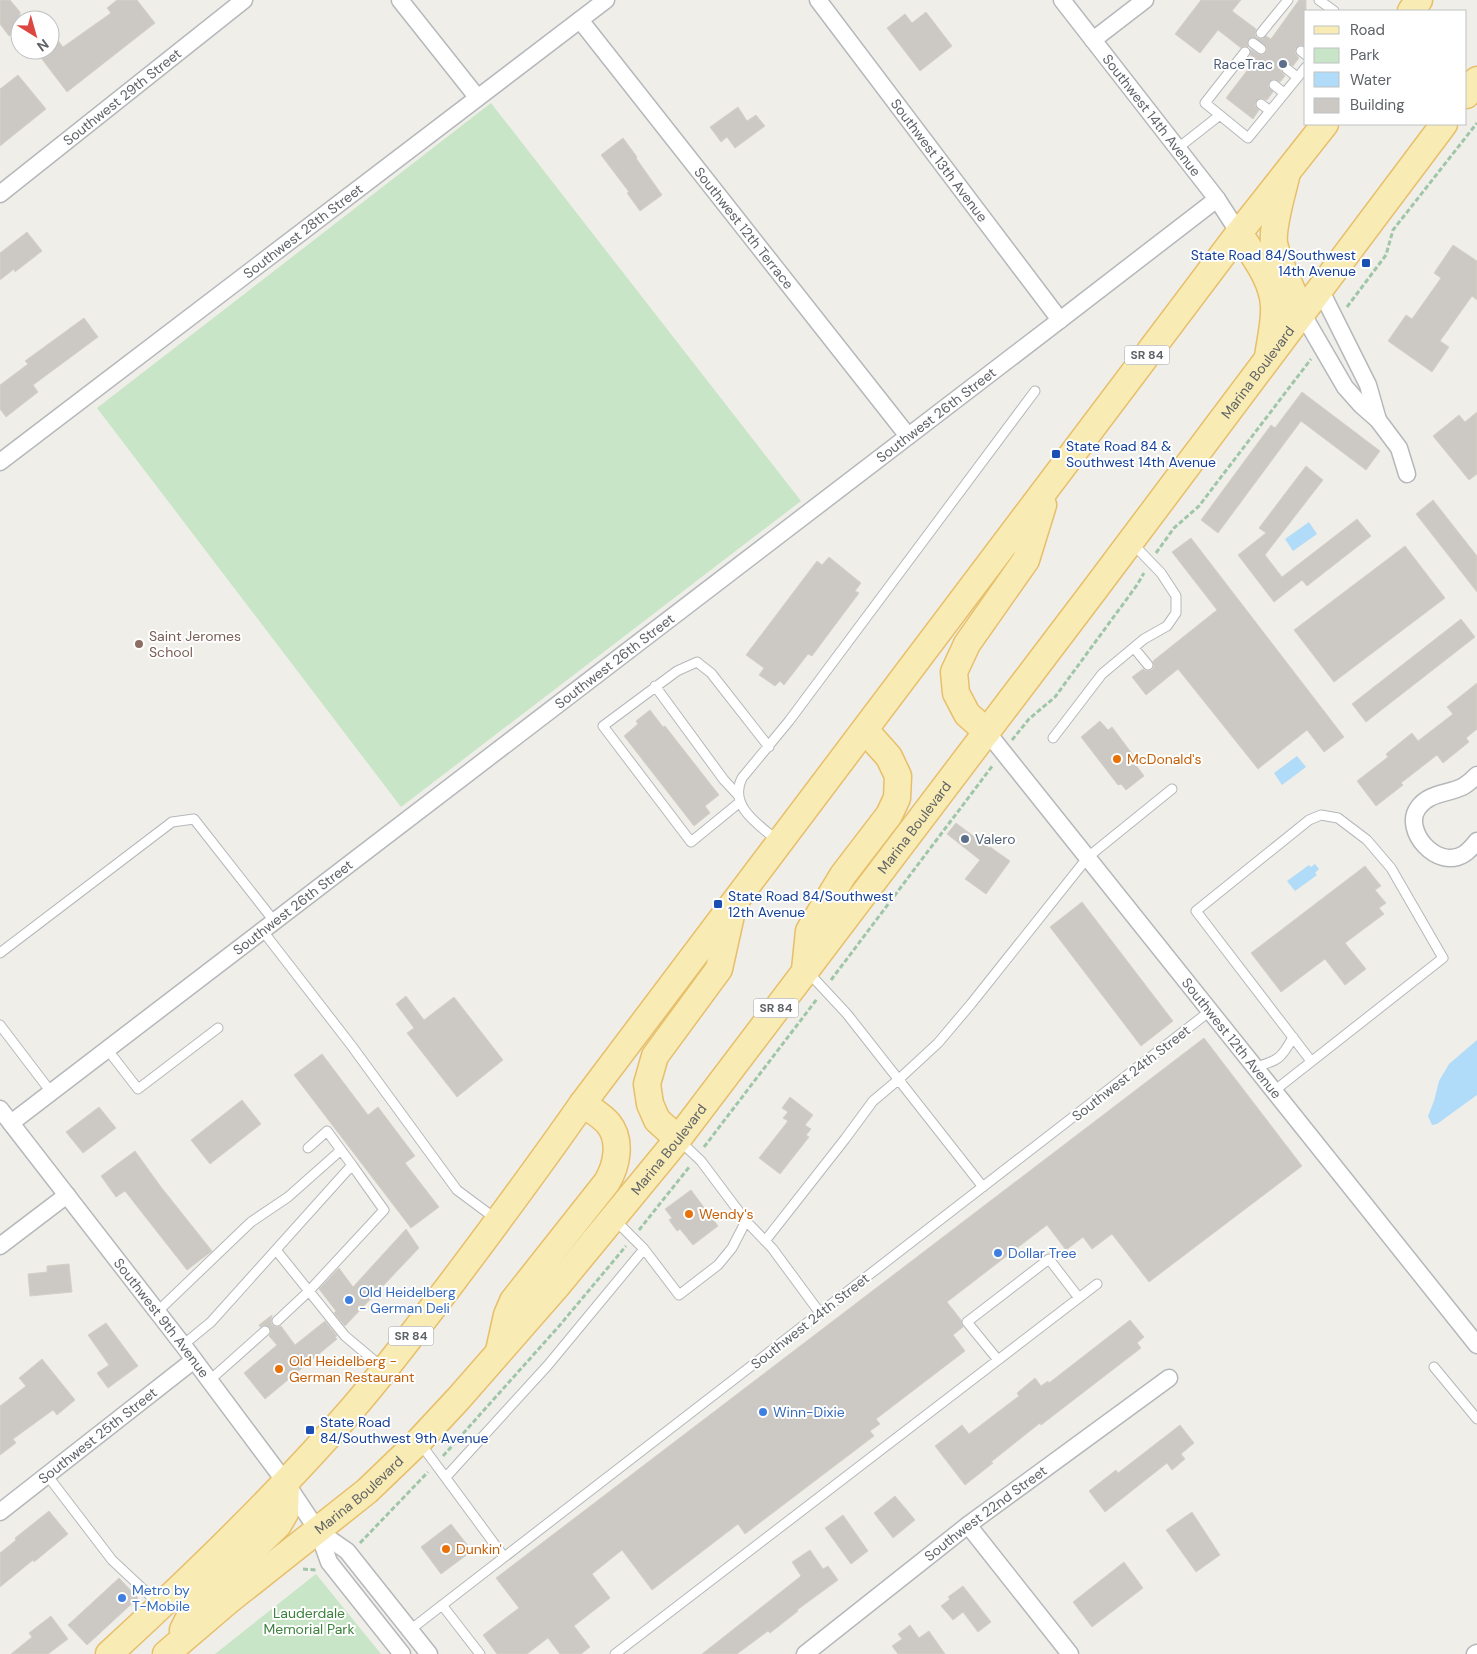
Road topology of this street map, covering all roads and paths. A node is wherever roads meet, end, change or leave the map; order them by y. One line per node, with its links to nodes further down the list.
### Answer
1 (244, 0): 34 (street, Southwest 29th Street)
2 (400, 0): 25 (street)
3 (606, 0): 10 (street, Southwest 28th Street)
4 (818, 0): 39 (street, Southwest 13th Avenue)
5 (1062, 0): 12 (street, Southwest 14th Avenue)
6 (1145, 0): 12 (street)
7 (1288, 0): 11 (lane)
8 (1319, 0): 9 (lane)
9 (1333, 10)
10 (580, 20): 25 (street, Southwest 28th Street); 45 (street, Southwest 12th Terrace)
11 (1261, 34)
12 (1093, 40): 32 (street, Southwest 14th Avenue)
13 (1253, 42): 14 (lane)
14 (1261, 49)
15 (1244, 58): 18 (lane)
16 (1304, 68): 19 (lane)
17 (1287, 70): 19 (lane)
18 (1226, 76): 21 (lane); 28 (lane)
19 (1297, 77): 23 (lane)
20 (1477, 80): 24 (main road)
21 (1234, 83)
22 (1274, 85): 23 (lane)
23 (1284, 93): 27 (lane)
24 (1467, 94)
25 (477, 97): 46 (street, Southwest 28th Street)
26 (1261, 104): 27 (lane)
27 (1270, 111): 28 (lane)
28 (1220, 115): 32 (lane)
29 (1477, 123): 40 (path)
30 (1324, 125): 33 (main road, SR 84)
31 (1443, 125): 37 (main road, Marina Boulevard / SR 84)
32 (1178, 148): 35 (street, Southwest 14th Avenue)
33 (1287, 172): 36 (main road, SR 84); 38 (main road)
34 (0, 194)
35 (1216, 199): 36 (street, Southwest 14th Avenue); 39 (street, Southwest 26th Street)
36 (1239, 233): 42 (main road); 48 (main road, SR 84)
37 (1320, 289): 38 (main road, Marina Boulevard / SR 84); 40 (street)
38 (1302, 312): 41 (street); 42 (main road, Marina Boulevard / SR 84)
39 (1060, 320): 45 (street, Southwest 26th Street)
40 (1336, 323): 44 (street)
41 (1322, 345): 44 (street); 50 (path)
42 (1268, 358): 49 (main road, Marina Boulevard / SR 84)
43 (1035, 391): 57 (lane)
44 (1378, 420): 47 (street)
45 (908, 436): 66 (street, Southwest 26th Street)
46 (0, 462)
47 (1407, 474)
48 (1048, 487): 54 (main road, SR 84); 55 (main road)
49 (1130, 541): 50 (lane); 55 (main road, Marina Boulevard / SR 84)
50 (1150, 562): 51 (lane); 58 (path)
51 (1134, 648): 52 (lane); 56 (lane)
52 (1148, 665)
53 (655, 686): 57 (lane); 61 (lane); 61 (lane)
54 (865, 730): 63 (main road, SR 84); 68 (main road)
55 (987, 732): 58 (street, Southwest 12th Avenue); 68 (main road, Marina Boulevard / SR 84)
56 (1053, 738)
57 (769, 747): 61 (lane)
58 (1003, 752): 64 (street, Southwest 12th Avenue); 69 (path)
59 (1477, 775): 62 (street)
60 (1172, 789): 64 (lane)
61 (739, 799): 63 (lane)
62 (1477, 841)
63 (780, 842): 65 (main road, SR 84)
64 (1088, 857): 70 (street, Southwest 12th Avenue); 77 (lane)
65 (734, 905): 80 (main road, SR 84); 83 (main road)
66 (268, 926): 67 (lane); 74 (street, Southwest 26th Street); 91 (lane)
67 (0, 953)
68 (806, 970): 69 (lane); 83 (main road, Marina Boulevard / SR 84)
69 (825, 989): 77 (lane); 86 (path)
70 (1210, 1011): 76 (street, Southwest 12th Avenue); 88 (lane, Southwest 24th Street)
71 (0, 1025): 79 (lane)
72 (218, 1028): 74 (lane)
73 (1293, 1038): 75 (lane); 75 (lane); 76 (lane)
74 (107, 1049): 79 (street, Southwest 26th Street)
75 (1311, 1061): 78 (lane)
76 (1255, 1067): 78 (street, Southwest 12th Avenue)
77 (898, 1080): 88 (lane); 94 (lane)
78 (1274, 1090): 106 (street, Southwest 12th Avenue)
79 (51, 1092): 82 (street, Southwest 26th Street)
80 (583, 1104): 91 (main road, SR 84); 107 (main road)
81 (0, 1109): 82 (street, Southwest 9th Avenue)
82 (11, 1123): 89 (street, Southwest 9th Avenue)
83 (678, 1139): 86 (lane); 90 (main road, Marina Boulevard / SR 84)
84 (308, 1148): 85 (lane)
85 (340, 1150): 87 (lane); 101 (lane)
86 (697, 1157): 92 (lane); 93 (path)
87 (352, 1166): 97 (lane); 99 (lane)
88 (983, 1187): 102 (lane, Southwest 24th Street)
89 (67, 1195): 95 (street); 101 (street, Southwest 9th Avenue)
90 (613, 1218): 93 (lane); 107 (main road, Marina Boulevard / SR 84)
91 (498, 1221): 111 (main road, SR 84)
92 (746, 1221): 94 (lane); 96 (lane)
93 (633, 1237): 96 (lane); 116 (path)
94 (765, 1241): 102 (lane)
95 (0, 1246)
96 (644, 1249): 118 (lane)
97 (276, 1250): 99 (lane); 105 (lane)
98 (1097, 1284): 100 (lane)
99 (309, 1291): 103 (lane); 111 (lane)
100 (1079, 1298): 109 (lane); 109 (lane)
101 (157, 1312): 105 (street, Southwest 9th Avenue)
102 (820, 1313): 124 (lane, Southwest 24th Street)
103 (277, 1321)
104 (264, 1331): 113 (lane)
105 (183, 1345): 108 (street, Southwest 9th Avenue)
106 (1477, 1345)
107 (499, 1354): 115 (main road, Marina Boulevard / SR 84)
108 (194, 1360): 113 (street, Southwest 9th Avenue); 117 (street, Southwest 25th Street)
109 (998, 1360): 133 (lane)
110 (1434, 1367): 114 (lane)
111 (385, 1370): 119 (main road, SR 84)
112 (1169, 1378): 121 (street, Southwest 22nd Street)
113 (210, 1380): 119 (street, Southwest 9th Avenue)
114 (1477, 1419)
115 (419, 1441): 116 (lane); 122 (main road, Marina Boulevard / SR 84)
116 (436, 1463): 118 (lane); 123 (path)
117 (47, 1475): 120 (street, Southwest 25th Street); 126 (lane)
118 (446, 1477): 124 (lane)
119 (286, 1483): 122 (street, Southwest 9th Avenue); 126 (main road, SR 84); 128 (main road)
120 (0, 1512)
121 (968, 1526): 134 (street, Southwest 22nd Street); 135 (street)
122 (318, 1531): 127 (street, Southwest 9th Avenue); 128 (main road, Marina Boulevard / SR 84); 130 (street, Southwest 9th Avenue)
123 (360, 1542)
124 (504, 1557): 125 (lane, Southwest 24th Street)
125 (442, 1605): 127 (lane, Southwest 24th Street); 132 (lane)
126 (160, 1606): 129 (main road, SR 84)
127 (410, 1630): 131 (street, Southwest 9th Avenue)
128 (171, 1650)
129 (108, 1654)
130 (402, 1654)
131 (429, 1654)
132 (480, 1654)
133 (615, 1654)
134 (805, 1654)
135 (1070, 1654)

